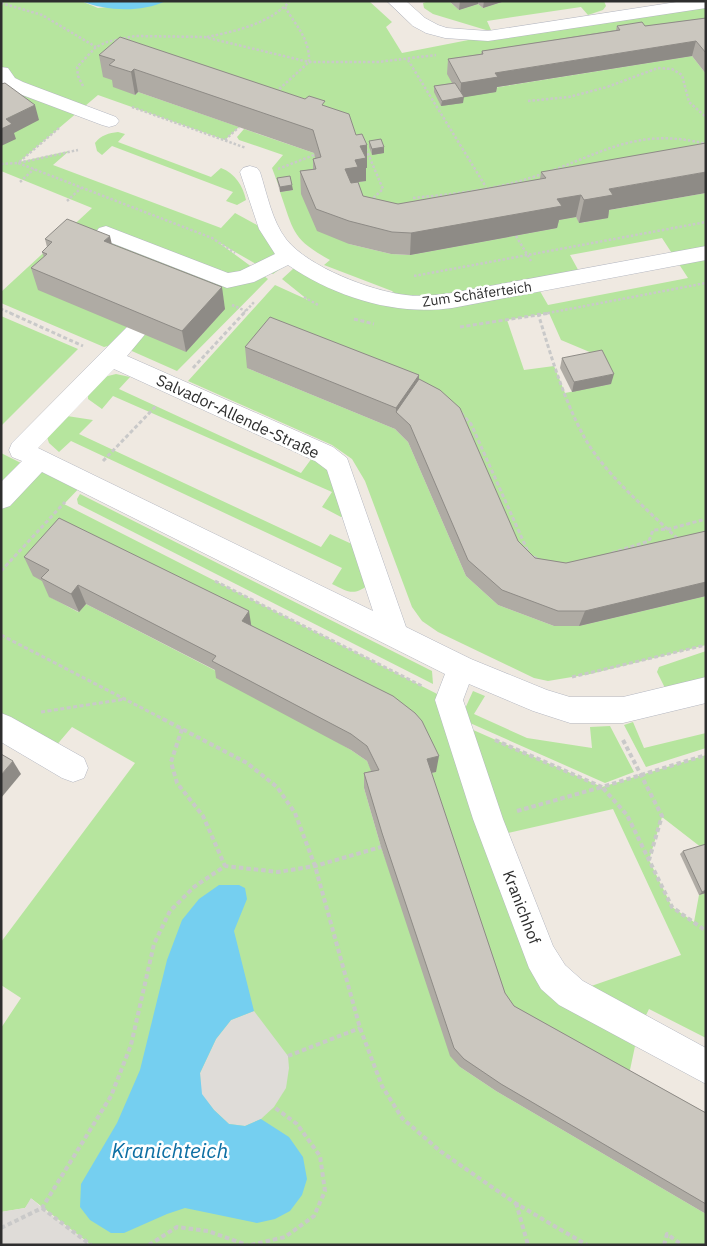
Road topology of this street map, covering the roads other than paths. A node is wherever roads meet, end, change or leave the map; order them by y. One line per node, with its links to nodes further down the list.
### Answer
1 (396, 1): 4 (street)
2 (610, 1): 4 (street)
3 (706, 3): 4 (street)
4 (621, 16)
5 (1, 72): 6 (street)
6 (109, 121)
7 (250, 172): 10 (street, Zum Schäferteich)
8 (106, 233): 10 (street)
9 (706, 253): 10 (street, Zum Schäferteich)
10 (290, 255)
11 (136, 332): 12 (street)
12 (111, 358): 13 (street); 15 (street, Salvador-Allende-Straße)
13 (39, 459): 14 (street); 15 (street)
14 (1, 499)
15 (394, 634): 16 (street)
16 (461, 668): 17 (street); 20 (street, Kranichhof)
17 (706, 690)
18 (1, 726): 19 (street)
19 (73, 768)
20 (706, 1067)

